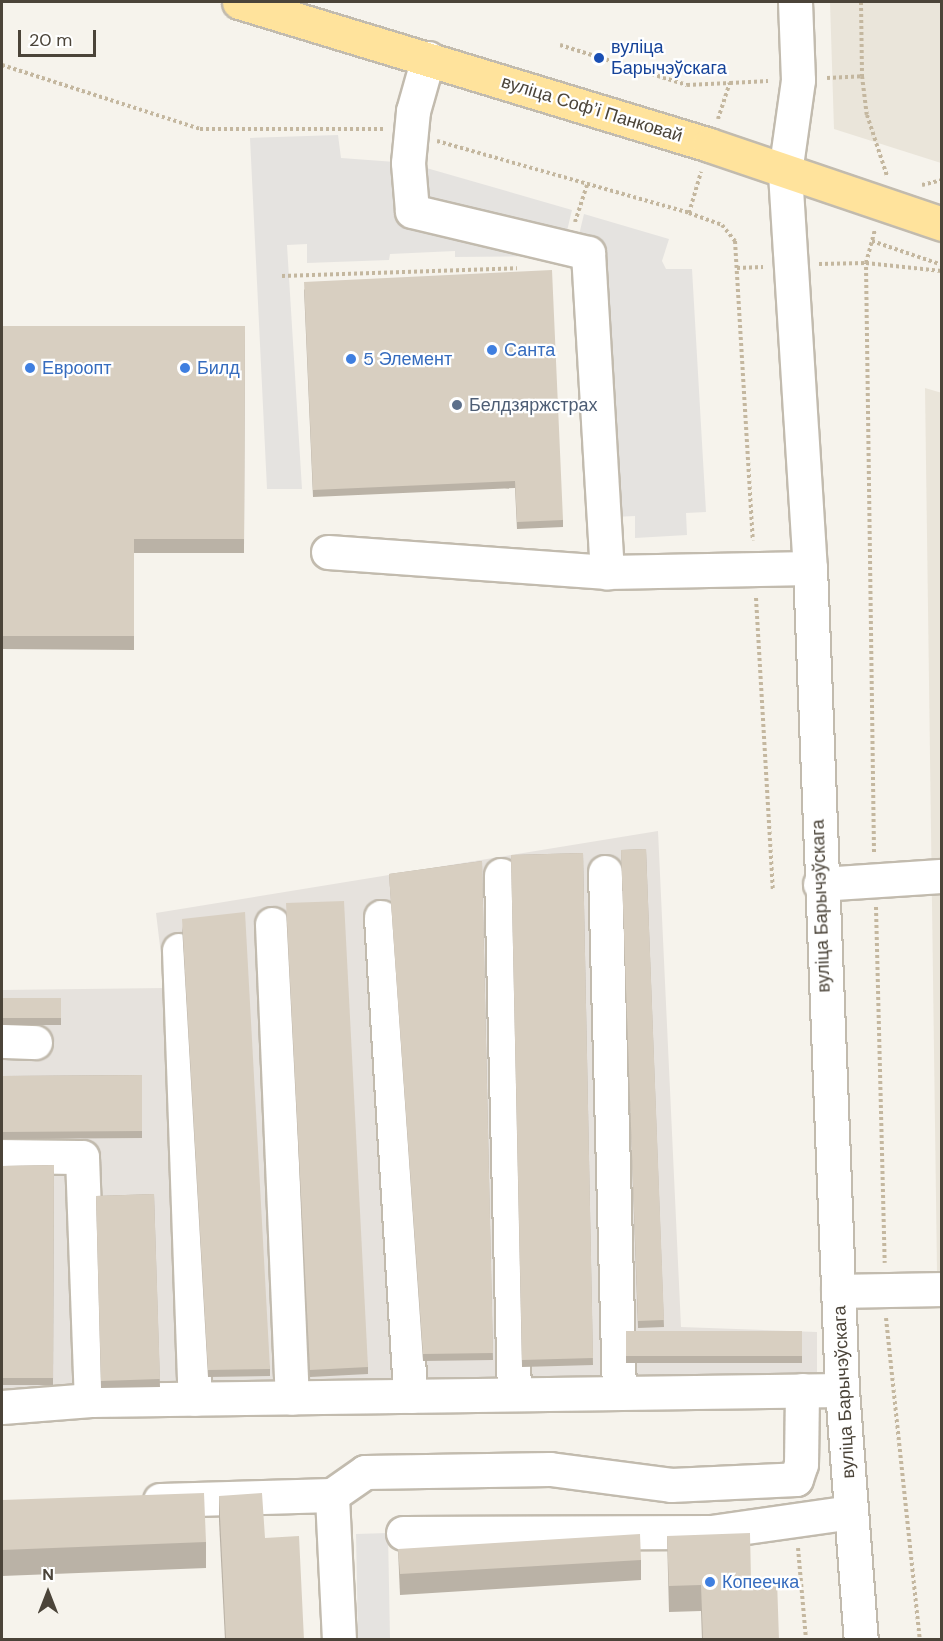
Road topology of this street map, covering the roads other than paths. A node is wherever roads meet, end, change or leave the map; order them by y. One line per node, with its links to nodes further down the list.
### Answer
1 (239, 2): 3 (main road, вуліца Софʼі Панковай)
2 (795, 2): 4 (street, вуліца Барычэўскага)
3 (428, 58): 4 (main road, вуліца Софʼі Панковай); 8 (street)
4 (785, 173): 5 (main road, вуліца Софʼі Панковай); 7 (street, вуліца Барычэўскага)
5 (942, 224)
6 (328, 552): 8 (street)
7 (810, 568): 8 (street); 12 (street, вуліца Барычэўскага)
8 (607, 572)
9 (605, 872): 23 (street)
10 (501, 875): 24 (street)
11 (942, 876): 12 (street)
12 (820, 884): 20 (street, вуліца Барычэўскага)
13 (381, 917): 25 (street)
14 (272, 924): 26 (street)
15 (179, 950): 27 (street)
16 (2, 1041): 17 (street)
17 (34, 1042)
18 (2, 1156): 28 (street)
19 (942, 1289): 20 (street)
20 (838, 1291): 21 (street, вуліца Барычэўскага)
21 (842, 1389): 22 (street); 32 (street, вуліца Барычэўскага)
22 (802, 1390): 23 (street); 30 (street)
23 (619, 1393): 24 (street)
24 (514, 1394): 25 (street)
25 (410, 1396): 26 (street)
26 (292, 1398): 27 (street)
27 (195, 1399): 28 (street)
28 (91, 1400): 29 (street)
29 (2, 1407)
30 (332, 1495): 31 (street); 34 (street)
31 (131, 1501)
32 (851, 1512): 33 (street); 35 (street, вуліца Барычэўскага)
33 (403, 1533)
34 (339, 1640)
35 (861, 1640)

